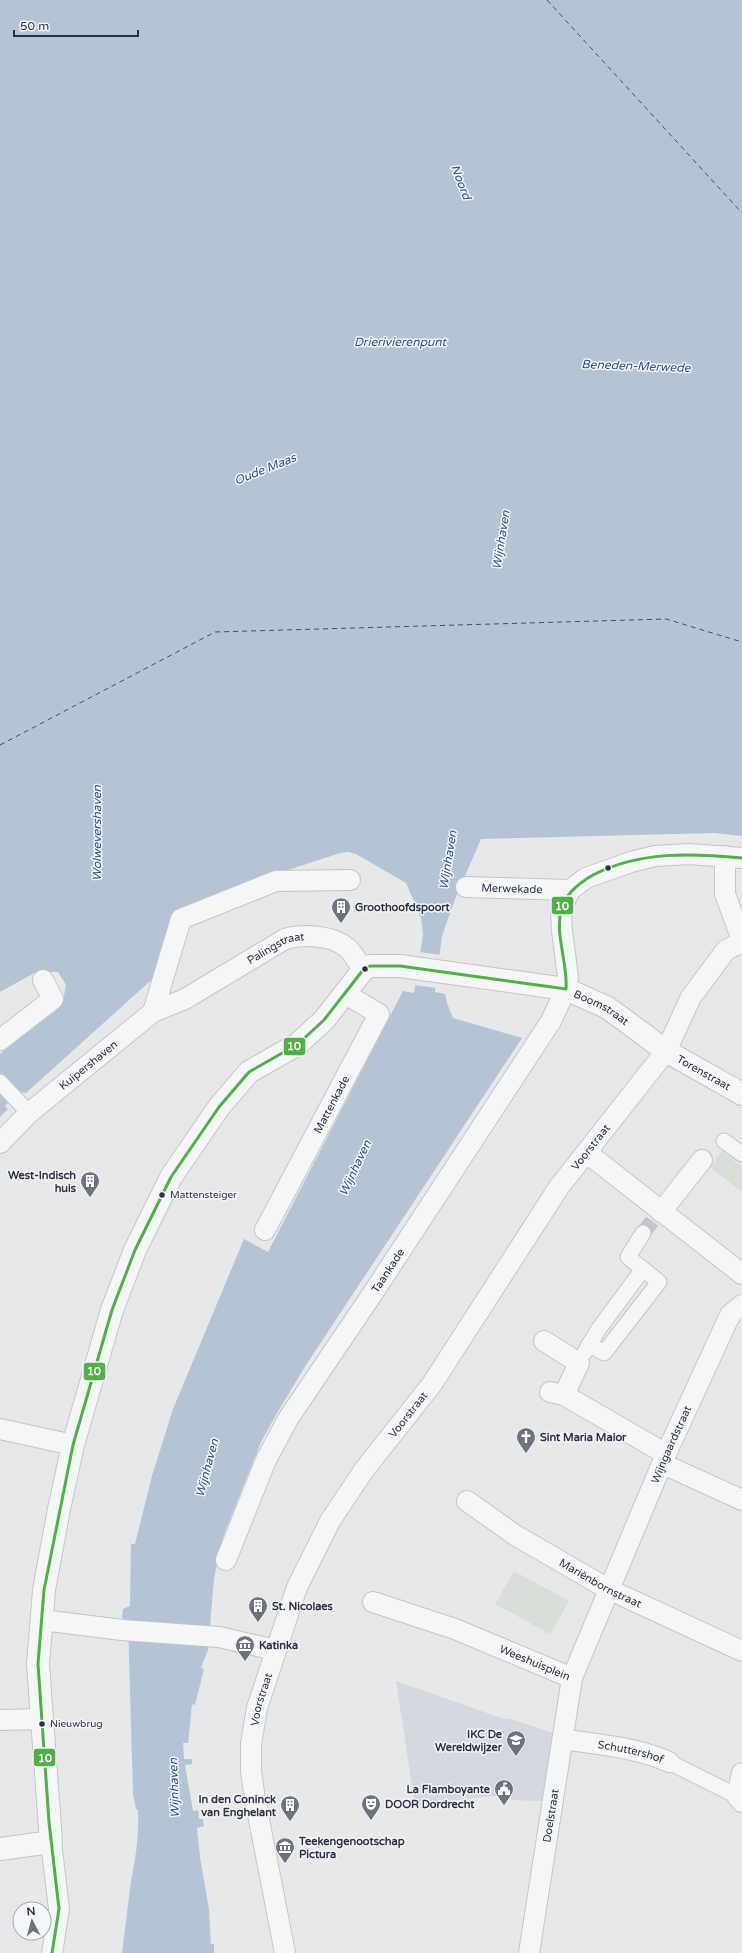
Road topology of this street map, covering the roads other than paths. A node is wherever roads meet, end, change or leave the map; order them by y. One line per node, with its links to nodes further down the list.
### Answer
1 (733, 857): 4 (street); 5 (street)
2 (350, 880): 11 (street)
3 (466, 887): 4 (street, Merwekade)
4 (570, 890): 8 (street)
5 (741, 937): 13 (street, Voorstraat)
6 (363, 970): 8 (street, Boomstraat); 9 (street); 10 (street, Palingstraat)
7 (43, 980): 12 (street)
8 (566, 989): 13 (street, Boomstraat); 36 (street, Taankade)
9 (344, 993): 23 (street, Mattenkade); 32 (street)
10 (186, 999): 11 (street, Kuipershaven)
11 (153, 1012): 16 (street, Kuipershaven)
12 (0, 1040)
13 (666, 1051): 15 (street, Torenstraat); 19 (street, Voorstraat)
14 (0, 1082): 16 (street)
15 (742, 1094)
16 (29, 1113): 18 (street, Kuipershaven)
17 (724, 1142): 20 (street)
18 (0, 1143)
19 (587, 1153): 22 (street); 40 (street, Voorstraat)
20 (742, 1154)
21 (702, 1160): 22 (street)
22 (657, 1216): 26 (street)
23 (265, 1230)
24 (643, 1233): 25 (street)
25 (643, 1269): 29 (street); 29 (street)
26 (742, 1274)
27 (742, 1305): 33 (street, Wijngaardstraat)
28 (544, 1341): 30 (street)
29 (589, 1344): 30 (street)
30 (579, 1363): 33 (street)
31 (0, 1429): 32 (street)
32 (73, 1445): 39 (street)
33 (664, 1459): 34 (street); 37 (street, Wijngaardstraat)
34 (742, 1500)
35 (467, 1501): 37 (street, Mariënbornstraat)
36 (226, 1560)
37 (608, 1589): 41 (street, Mariënbornstraat); 42 (street, Weeshuisplein)
38 (373, 1602): 42 (street, Weeshuisplein)
39 (42, 1620): 40 (street); 43 (street)
40 (275, 1650): 52 (street, Voorstraat)
41 (742, 1651)
42 (572, 1678): 45 (street, Doelstraat)
43 (41, 1719): 44 (street); 49 (street)
44 (0, 1720)
45 (563, 1739): 46 (street, Schuttershof); 53 (street, Doelstraat)
46 (669, 1762): 48 (street, Schuttershof)
47 (742, 1773): 48 (street)
48 (740, 1799)
49 (51, 1842): 50 (street); 51 (street)
50 (0, 1849)
51 (52, 1953)
52 (285, 1953)
53 (529, 1953)

